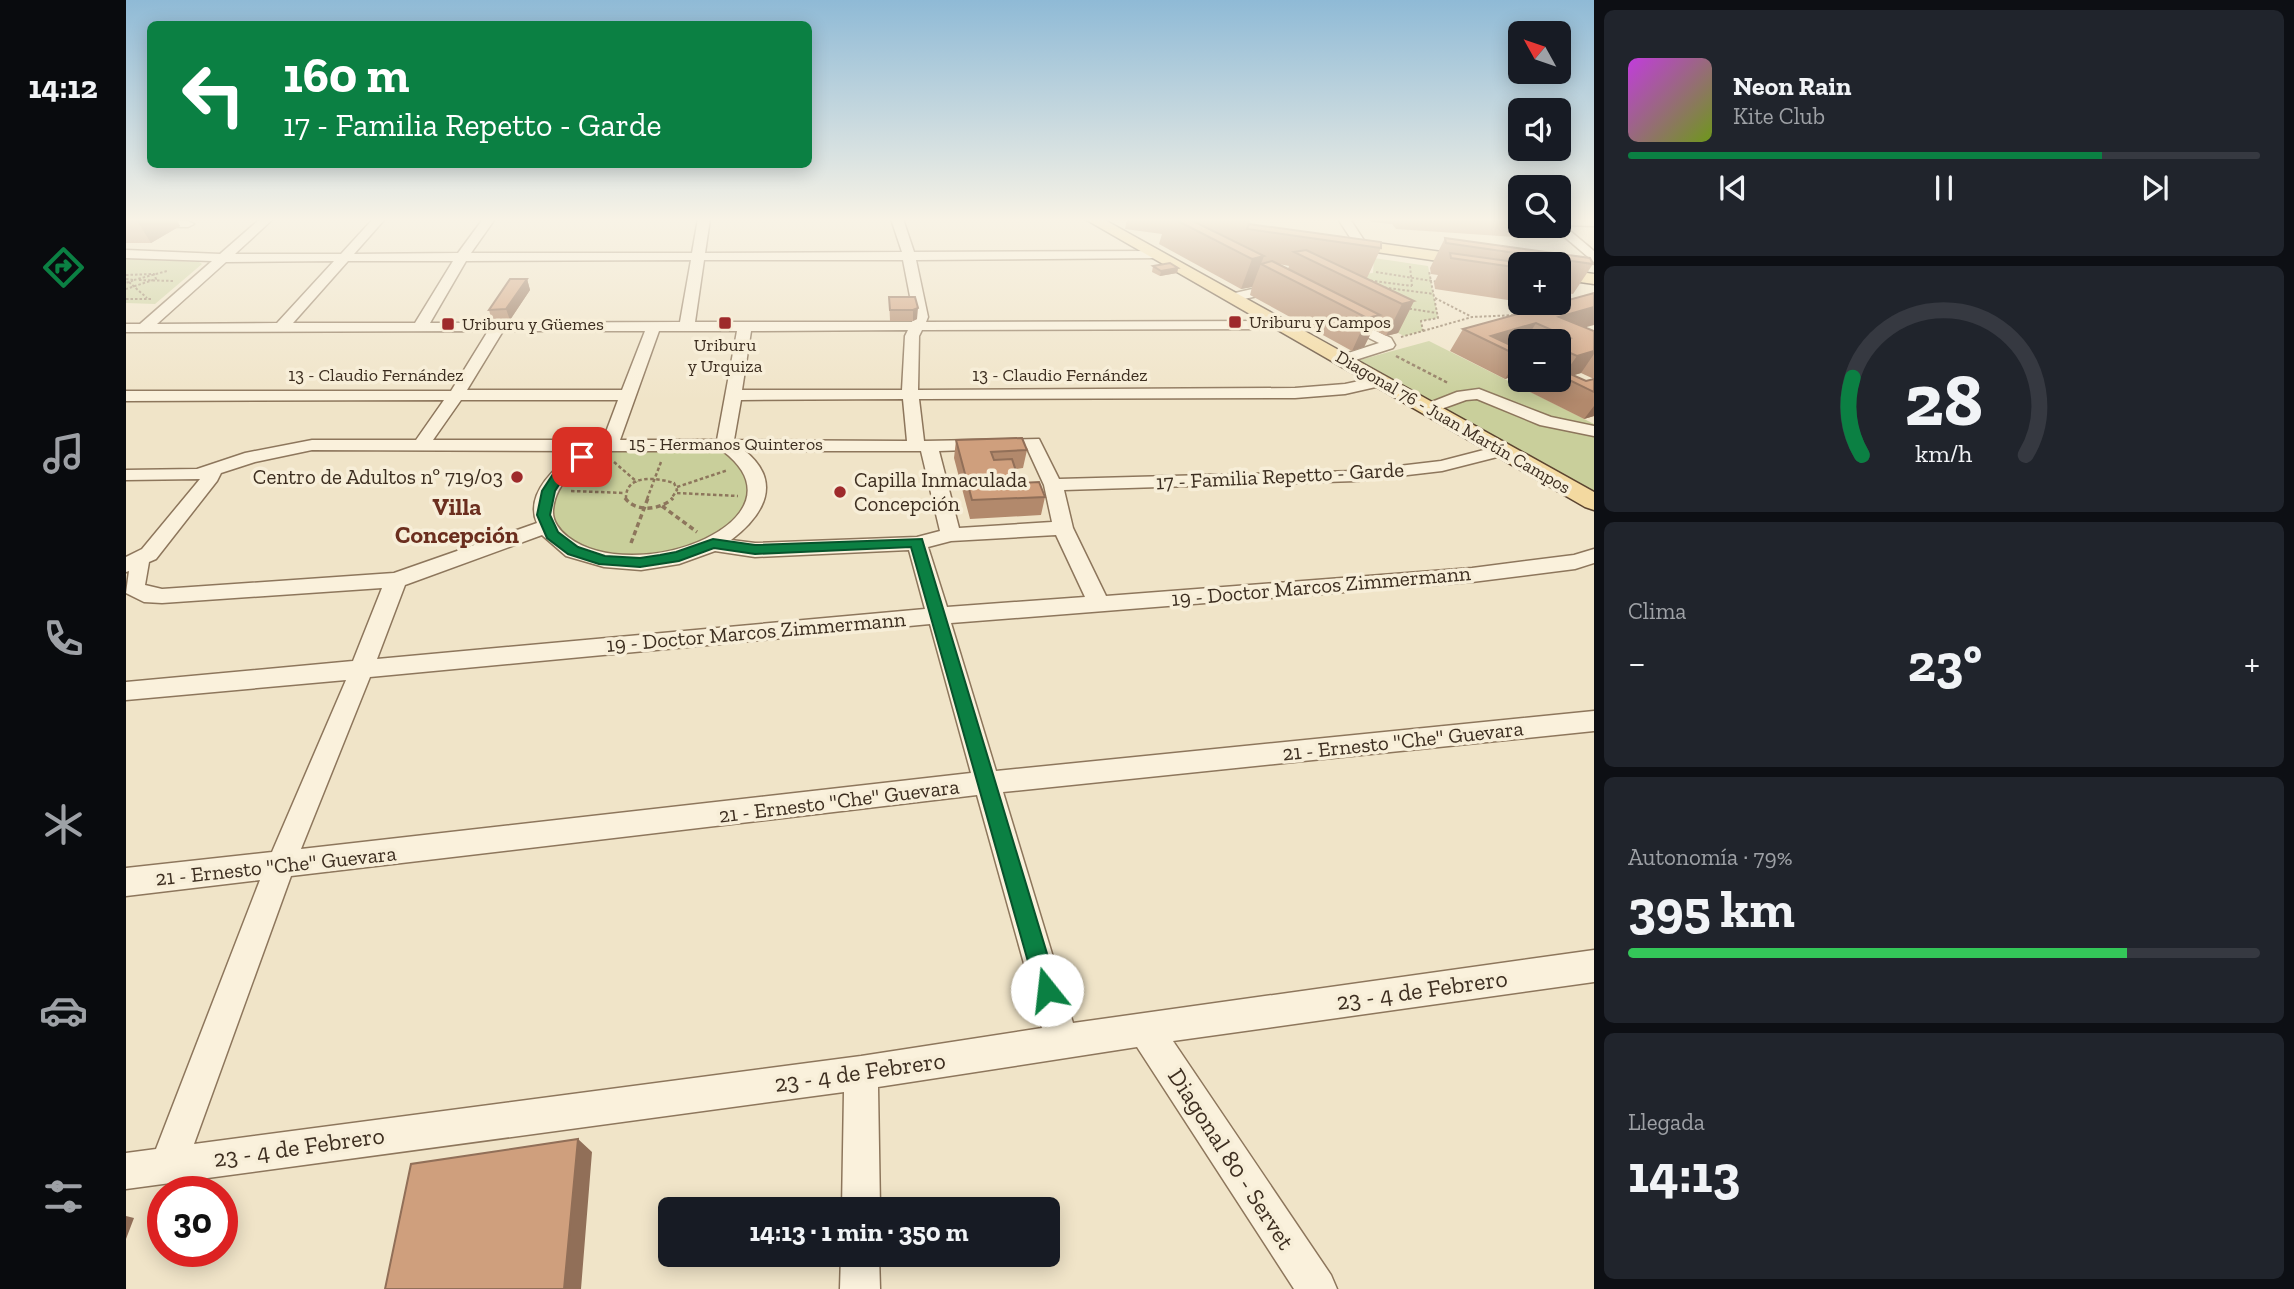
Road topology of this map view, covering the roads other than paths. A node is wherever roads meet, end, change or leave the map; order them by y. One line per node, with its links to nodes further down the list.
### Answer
1 (198, 279): 18 (street)
2 (324, 279): 19 (street)
3 (449, 279): 14 (street)
4 (694, 279): 12 (street)
5 (913, 279): 16 (street)
6 (1198, 279): 8 (main road, Diagonal 76 - Juan Martín Campos)
7 (1292, 293): 8 (street)
8 (1231, 298): 10 (main road, Diagonal 76 - Juan Martín Campos)
9 (1327, 311): 20 (street)
10 (1279, 325): 16 (street); 20 (main road, Diagonal 76 - Juan Martín Campos)
11 (654, 326): 12 (street); 15 (street); 24 (street)
12 (687, 326): 13 (street)
13 (746, 326): 16 (street); 25 (street)
14 (420, 327): 15 (street); 19 (street)
15 (498, 327): 22 (street)
16 (916, 327): 23 (street)
17 (126, 328): 18 (street)
18 (144, 328): 19 (street)
19 (281, 328)
20 (1344, 359): 21 (main road, Diagonal 76 - Juan Martín Campos)
21 (1383, 381): 23 (street, 13 - Claudio Fernández); 27 (main road, Diagonal 76 - Juan Martín Campos)
22 (457, 394): 24 (street, 13 - Claudio Fernández); 26 (street, 13 - Claudio Fernández); 30 (street)
23 (910, 394): 25 (street, 13 - Claudio Fernández); 31 (street)
24 (627, 395): 32 (street)
25 (735, 395): 29 (street)
26 (126, 396)
27 (1430, 408): 28 (street); 33 (main road, Diagonal 76 - Juan Martín Campos)
28 (1594, 432)
29 (725, 444): 31 (street, 15 - Hermanos Quinteros); 32 (street, 15 - Hermanos Quinteros); 42 (street)
30 (421, 445): 32 (street, 15 - Hermanos Quinteros); 34 (street, 15 - Hermanos Quinteros)
31 (923, 445): 36 (street, 15 - Hermanos Quinteros); 40 (street)
32 (604, 446): 38 (street)
33 (1503, 450): 36 (street, 17 - Familia Repetto - Garde); 37 (main road, Diagonal 76 - Juan Martín Campos)
34 (212, 471): 35 (street, 15 - Hermanos Quinteros); 44 (street)
35 (126, 475)
36 (1054, 485): 39 (street)
37 (1594, 502)
38 (547, 526): 42 (street); 45 (street)
39 (1063, 528): 40 (street); 46 (street)
40 (951, 535): 41 (street)
41 (917, 543): 42 (street); 47 (street)
42 (713, 544)
43 (1594, 556): 46 (street, 19 - Doctor Marcos Zimmermann)
44 (133, 563): 45 (street)
45 (396, 580): 48 (street)
46 (1099, 604): 47 (street, 19 - Doctor Marcos Zimmermann)
47 (937, 616): 48 (street, 19 - Doctor Marcos Zimmermann); 51 (street)
48 (362, 669): 49 (street, 19 - Doctor Marcos Zimmermann); 52 (street)
49 (126, 691)
50 (1594, 720): 51 (street, 21 - Ernesto "Che" Guevara)
51 (986, 783): 52 (street, 21 - Ernesto "Che" Guevara); 56 (street)
52 (280, 866): 53 (street, 21 - Ernesto "Che" Guevara); 58 (street)
53 (126, 882)
54 (1594, 966): 55 (street, 23 - 4 de Febrero)
55 (1145, 1029): 56 (street, 23 - 4 de Febrero); 63 (street, Diagonal 80 - Servet)
56 (1062, 1041): 57 (street, 23 - 4 de Febrero)
57 (861, 1073): 58 (street, 23 - 4 de Febrero); 60 (street)
58 (167, 1165): 59 (street, 23 - 4 de Febrero)
59 (126, 1171)
60 (860, 1197)
61 (860, 1267): 62 (street)
62 (860, 1289)
63 (1317, 1289)

